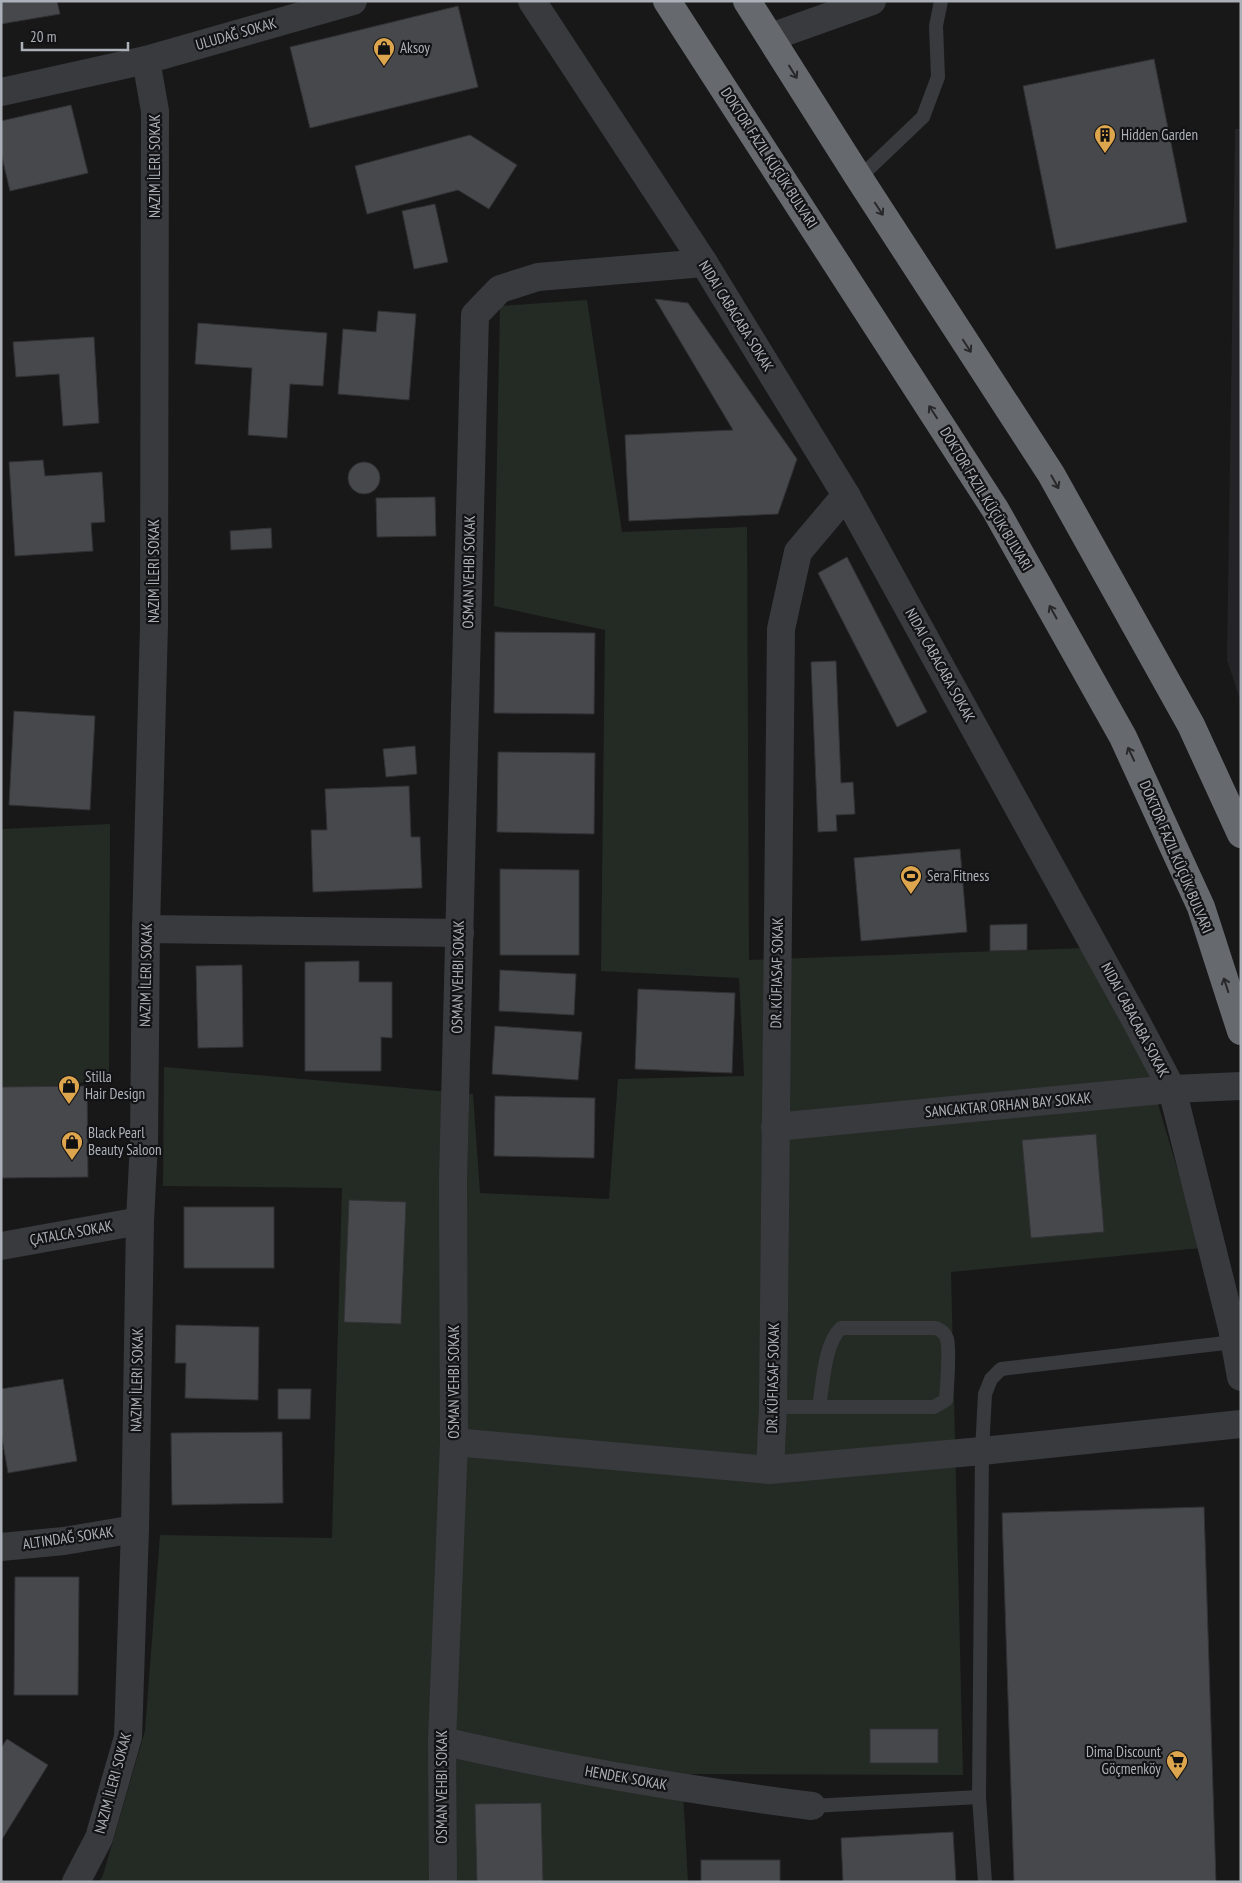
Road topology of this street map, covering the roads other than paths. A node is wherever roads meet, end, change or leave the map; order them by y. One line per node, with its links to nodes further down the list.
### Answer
1 (353, 1): 8 (street, ULUDAĞ SOKAK)
2 (532, 1): 11 (street, NIDAI CABACABA SOKAK)
3 (668, 1): 16 (highway, one-way to 3)
4 (747, 1): 7 (highway)
5 (872, 1): 7 (street)
6 (941, 1): 10 (lane)
7 (771, 37): 10 (highway, one-way to 10)
8 (146, 60): 9 (street, ULUDAĞ SOKAK); 14 (street)
9 (1, 92)
10 (858, 178): 13 (highway, one-way to 13)
11 (704, 263): 12 (street, NIDAI CABACABA SOKAK); 15 (street, OSMAN VEHBI SOKAK)
12 (846, 495): 18 (street, NIDAI CABACABA SOKAK); 19 (street, DR. KÜFIASAF SOKAK)
13 (1241, 834)
14 (146, 929): 15 (street); 20 (street)
15 (460, 933): 27 (street, OSMAN VEHBI SOKAK)
16 (1241, 1031)
17 (1241, 1086): 18 (street, SANCAKTAR ORHAN BAY SOKAK)
18 (1172, 1089): 19 (street, SANCAKTAR ORHAN BAY SOKAK); 22 (street, NIDAI CABACABA SOKAK)
19 (775, 1127): 24 (street, DR. KÜFIASAF SOKAK)
20 (140, 1220): 21 (street, ÇATALCA SOKAK); 30 (street)
21 (1, 1246)
22 (1236, 1332): 23 (street, NIDAI CABACABA SOKAK); 28 (lane)
23 (1241, 1378)
24 (773, 1407): 25 (lane); 29 (street, DR. KÜFIASAF SOKAK)
25 (819, 1407): 25 (lane)
26 (1241, 1424): 28 (street)
27 (454, 1442): 29 (street); 32 (street, OSMAN VEHBI SOKAK)
28 (982, 1451): 29 (street); 33 (lane)
29 (770, 1470)
30 (135, 1529): 31 (street); 35 (street)
31 (1, 1547)
32 (442, 1740): 34 (street, HENDEK SOKAK); 36 (street, OSMAN VEHBI SOKAK)
33 (979, 1797): 34 (lane); 37 (lane)
34 (812, 1806)
35 (76, 1882)
36 (442, 1882)
37 (985, 1882)

